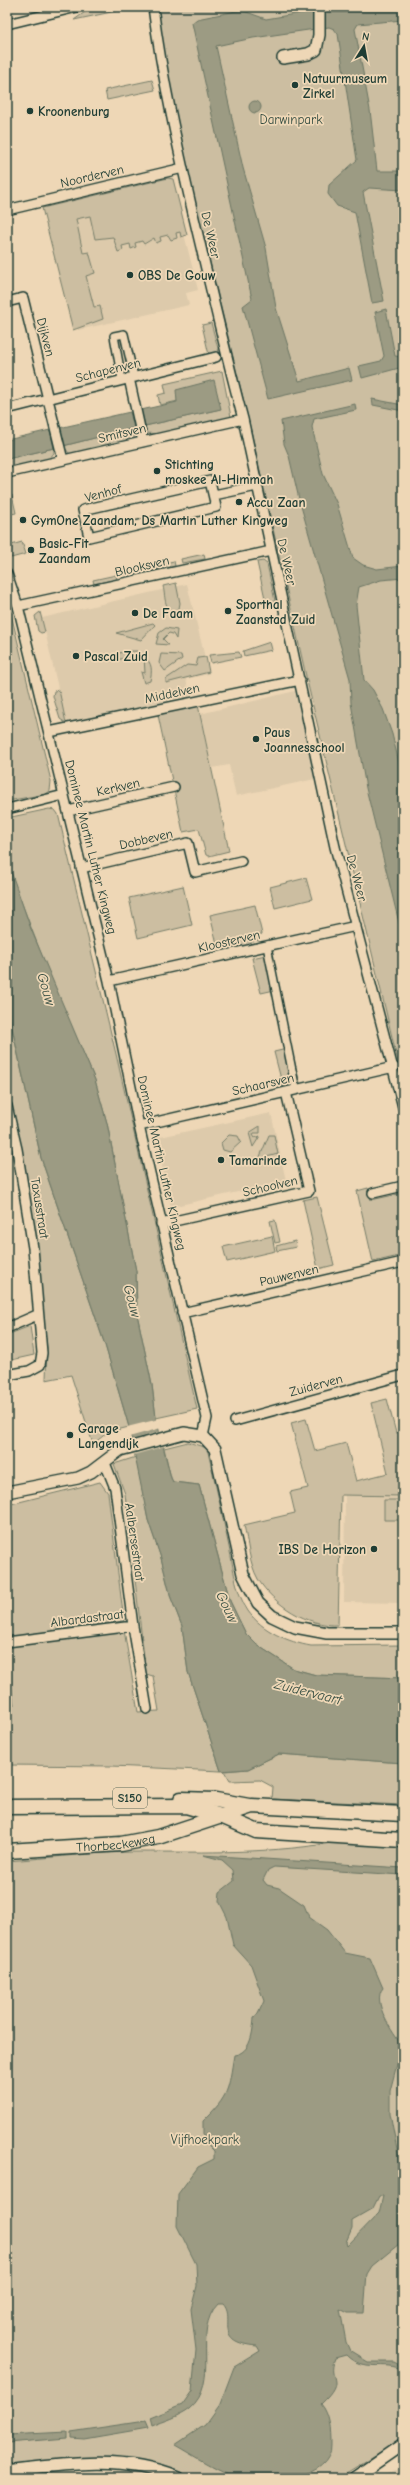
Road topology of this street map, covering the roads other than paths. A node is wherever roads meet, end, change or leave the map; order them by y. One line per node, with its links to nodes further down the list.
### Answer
1 (77, 7): 5 (street)
2 (146, 7): 6 (street, De Weer)
3 (153, 7): 6 (street, De Weer)
4 (319, 7): 7 (street)
5 (7, 24)
6 (158, 45): 8 (street, De Weer)
7 (283, 58)
8 (183, 168): 9 (street, Noorderven); 15 (street, De Weer)
9 (7, 210)
10 (7, 302): 13 (street, Dijkven)
11 (216, 357): 12 (street, Schapenven)
12 (129, 379): 12 (street); 13 (street, Schapenven); 16 (street)
13 (48, 398): 14 (street, Schapenven); 17 (street)
14 (7, 408)
15 (243, 419): 16 (street, Smitsven); 19 (street, De Weer)
16 (143, 442): 17 (street, Smitsven)
17 (63, 460): 18 (street, Smitsven)
18 (7, 473)
19 (257, 486): 20 (street); 21 (street, De Weer)
20 (214, 495): 20 (street, Venhof)
21 (271, 551): 23 (street, Blooksven); 24 (street, De Weer)
22 (7, 574): 23 (street, Dominee Martin Luther Kingweg)
23 (18, 606): 25 (street, Dominee Martin Luther Kingweg)
24 (300, 680): 25 (street, Middelven); 32 (street, De Weer)
25 (49, 732): 27 (street, Dominee Martin Luther Kingweg)
26 (174, 787): 29 (street, Kerkven)
27 (64, 795): 28 (street); 29 (street, Dominee Martin Luther Kingweg)
28 (7, 809)
29 (68, 811): 31 (street, Dominee Martin Luther Kingweg)
30 (241, 861): 31 (street, Dobbeven)
31 (81, 868): 34 (street, Dominee Martin Luther Kingweg)
32 (356, 926): 33 (street, Kloosterven); 35 (street, De Weer)
33 (267, 946): 34 (street, Kloosterven); 36 (street)
34 (109, 981): 40 (street, Dominee Martin Luther Kingweg)
35 (394, 1067): 36 (street, Schaarsven); 39 (street, De Weer)
36 (296, 1090): 37 (street, Schaarsven)
37 (286, 1092): 40 (street, Schaarsven); 45 (street, Schoolven)
38 (7, 1106): 41 (street, Taxusstraat)
39 (403, 1107)
40 (139, 1126): 45 (street, Dominee Martin Luther Kingweg)
41 (17, 1149): 42 (street); 48 (street, Taxusstraat)
42 (7, 1151)
43 (403, 1186): 44 (street)
44 (373, 1193)
45 (161, 1224): 47 (street, Dominee Martin Luther Kingweg)
46 (403, 1262): 47 (street, Pauwenven)
47 (182, 1313): 53 (street, Dominee Martin Luther Kingweg)
48 (37, 1315): 49 (street); 50 (street, Taxusstraat)
49 (7, 1328)
50 (7, 1375)
51 (403, 1375): 52 (street, Zuiderven)
52 (235, 1421)
53 (203, 1436): 54 (street); 57 (street)
54 (105, 1463): 55 (street); 56 (street, Aalbersestraat)
55 (7, 1492)
56 (133, 1626): 58 (street, Albardastraat); 59 (street, Albardastraat)
57 (403, 1633)
58 (7, 1642)
59 (147, 1709)
60 (7, 1801): 61 (main road, S150)
61 (252, 1806): 63 (main road, Thorbeckeweg / S150); 64 (main road, Thorbeckeweg / S150)
62 (7, 1807): 64 (main road, S150)
63 (403, 1814)
64 (222, 1816): 65 (main road, S150); 66 (main road, Thorbeckeweg / S150)
65 (403, 1840)
66 (7, 1851)
67 (403, 2444): 70 (street)
68 (7, 2471): 69 (street)
69 (178, 2478)
70 (354, 2478)

